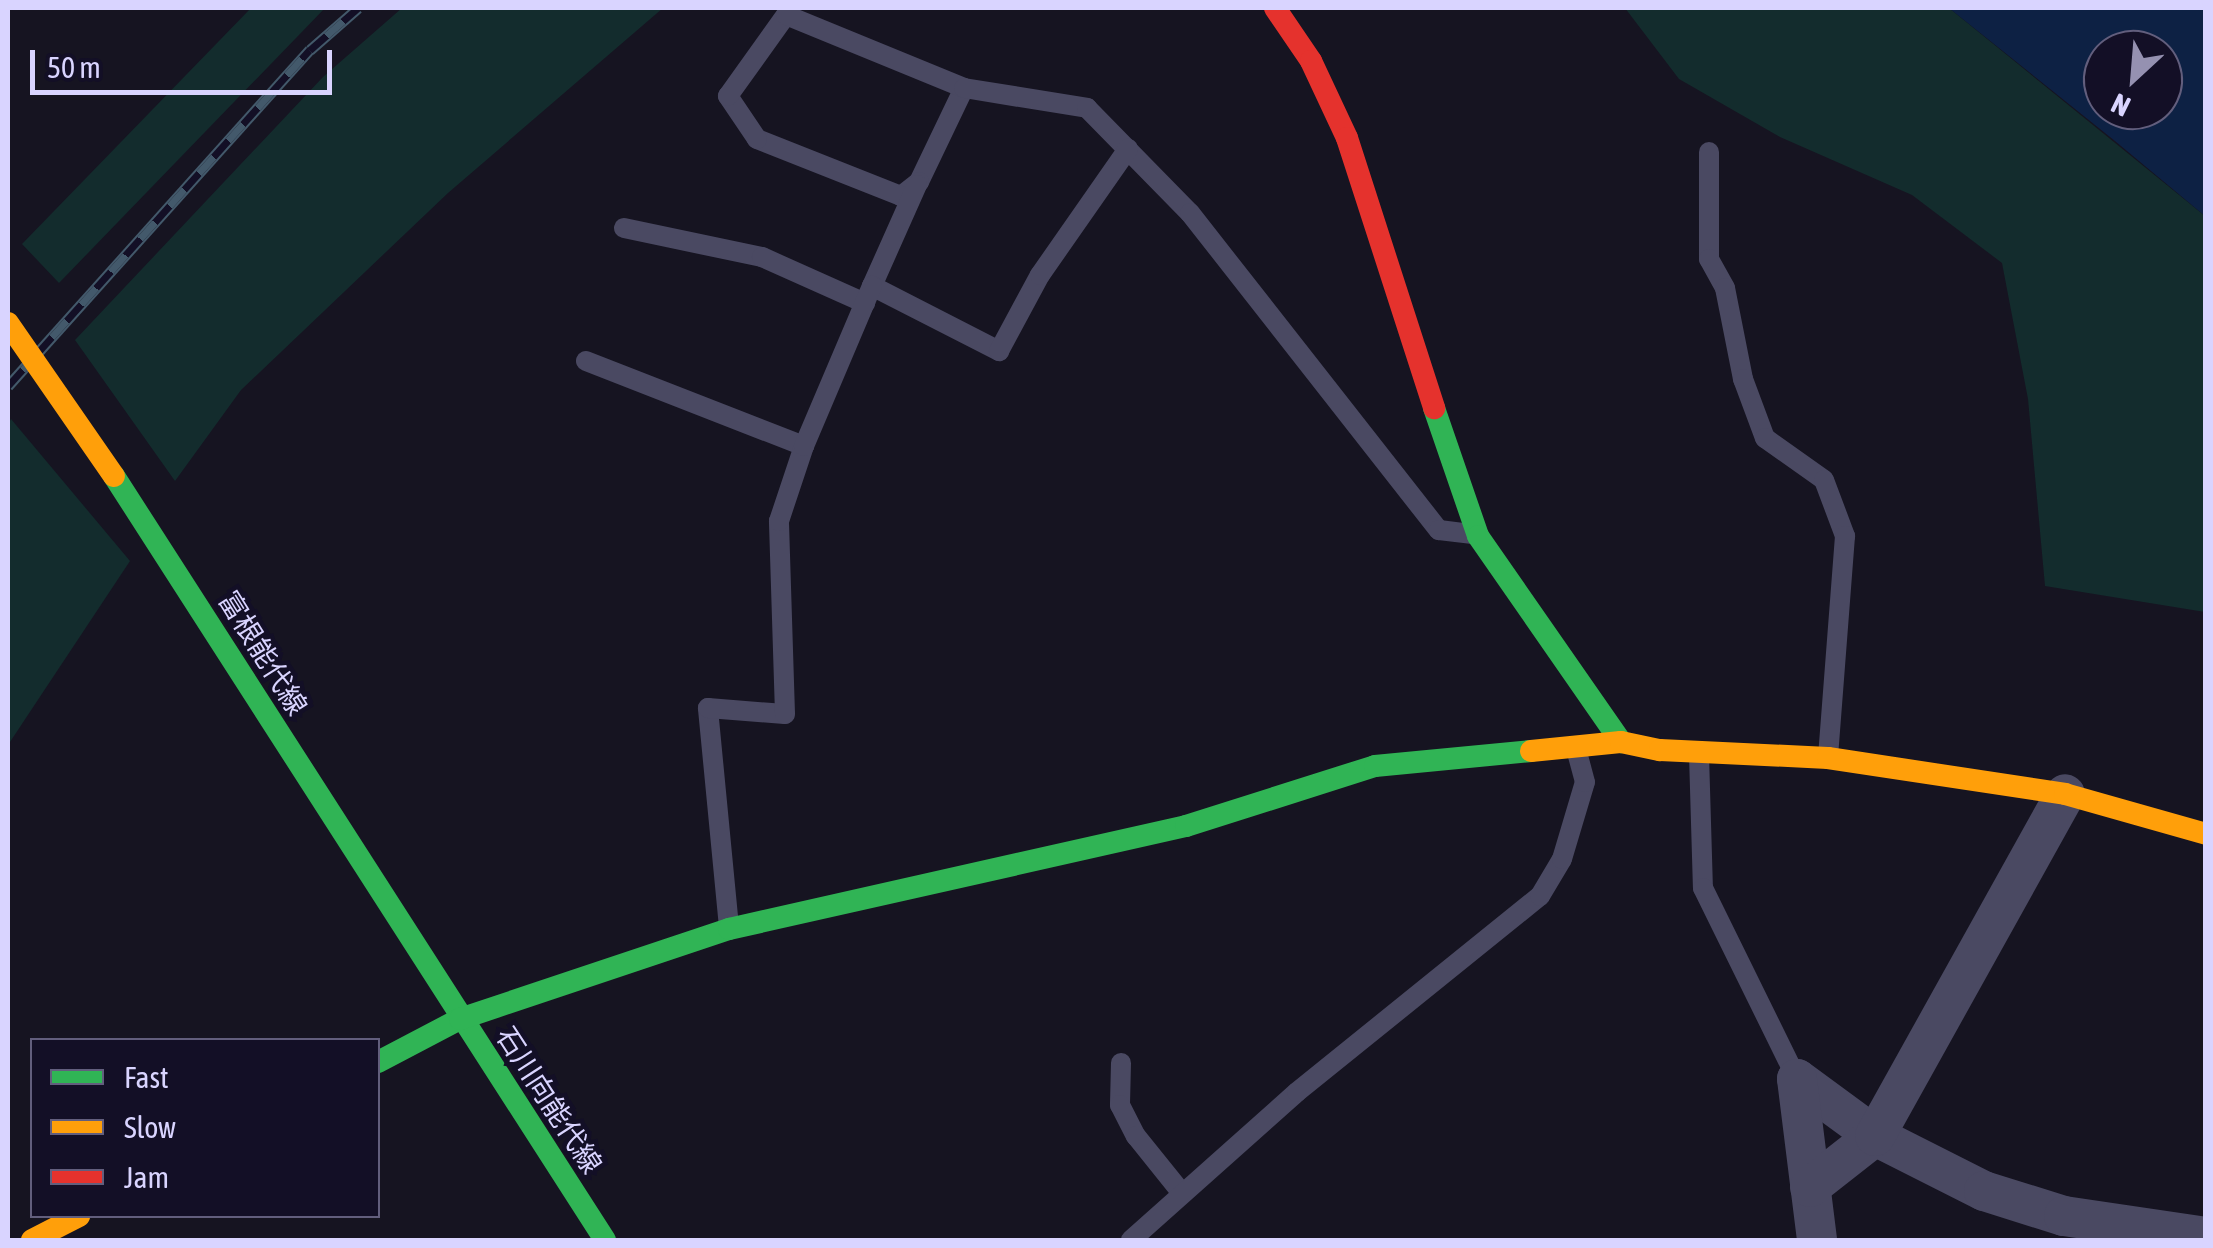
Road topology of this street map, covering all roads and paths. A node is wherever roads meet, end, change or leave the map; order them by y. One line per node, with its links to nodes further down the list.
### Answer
1 (1275, 8): 12 (street)
2 (789, 11): 3 (lane); 6 (lane)
3 (964, 88): 4 (lane); 6 (lane)
4 (1128, 149): 8 (lane); 12 (lane)
5 (1709, 152): 16 (lane)
6 (919, 182): 8 (lane)
7 (624, 228): 8 (lane)
8 (869, 295): 11 (lane)
9 (8, 324): 20 (street, 富根能代線, bridge)
10 (586, 362): 11 (lane)
11 (804, 446): 19 (lane)
12 (1478, 536): 13 (street)
13 (1621, 742): 14 (street); 15 (street)
14 (1575, 747): 19 (street); 26 (lane)
15 (1699, 753): 16 (street); 23 (lane)
16 (1828, 758): 17 (street)
17 (2065, 794): 18 (street); 24 (street)
18 (2206, 834)
19 (730, 929): 20 (street)
20 (460, 1020): 21 (street, 石川向能代線); 30 (street, 石川向能代線)
21 (380, 1061)
22 (1121, 1063): 26 (lane)
23 (1797, 1079): 24 (street); 25 (street)
24 (1875, 1136): 25 (street); 28 (street)
25 (1810, 1187): 32 (street)
26 (1181, 1192): 31 (lane)
27 (76, 1226): 29 (street)
28 (2206, 1237)
29 (32, 1240)
30 (605, 1240)
31 (1131, 1240)
32 (1817, 1240)

